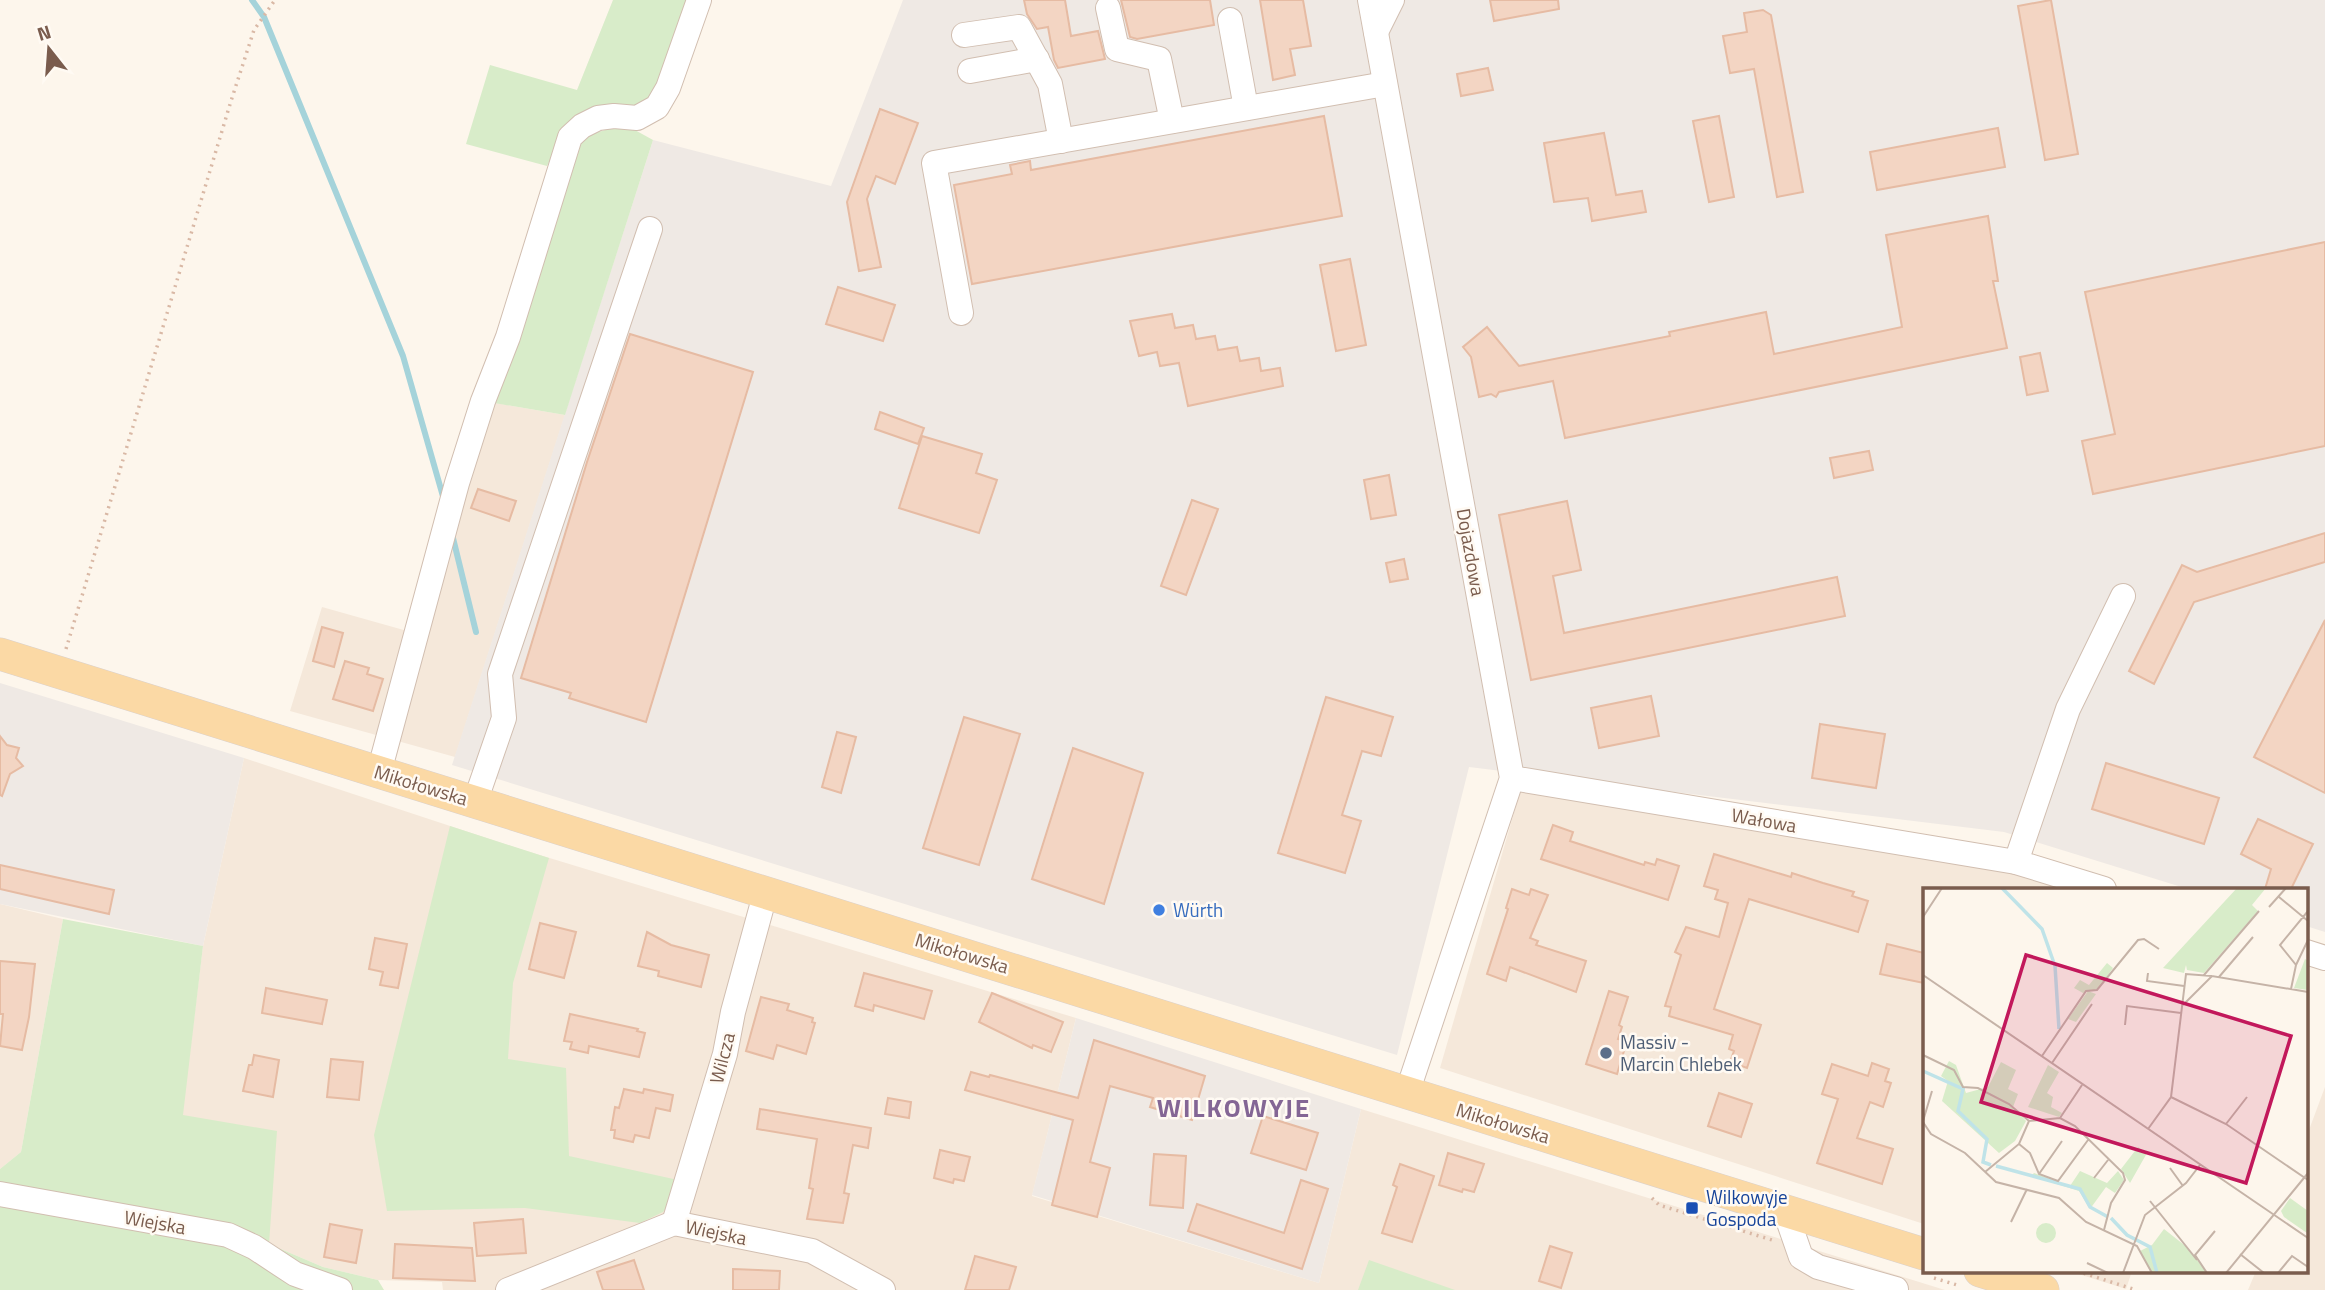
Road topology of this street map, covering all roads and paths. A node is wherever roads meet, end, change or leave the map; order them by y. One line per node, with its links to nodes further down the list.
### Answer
1 (269, 0): 5 (path)
2 (699, 0): 21 (street)
3 (1370, 0): 8 (street, Dojazdowa)
4 (1392, 0): 8 (street)
5 (273, 3): 20 (path)
6 (1108, 8): 14 (street)
7 (1230, 20): 13 (street)
8 (1376, 32): 12 (street, Dojazdowa)
9 (964, 35): 10 (street)
10 (1037, 59): 11 (street); 15 (street)
11 (970, 71)
12 (1385, 83): 13 (street); 22 (street, Dojazdowa)
13 (1246, 108): 14 (street)
14 (1172, 121): 15 (street)
15 (1061, 141): 17 (street)
16 (650, 229): 23 (street)
17 (961, 313)
18 (2123, 596): 24 (street)
19 (0, 654): 20 (main road, Mikołowska)
20 (59, 672): 21 (main road, Mikołowska)
21 (379, 772): 23 (main road, Mikołowska)
22 (1512, 778): 24 (street, Wałowa); 29 (street, Dojazdowa)
23 (475, 802): 26 (main road, Mikołowska)
24 (2016, 862): 25 (street, Wałowa)
25 (2101, 888)
26 (766, 891): 29 (main road, Mikołowska); 32 (street, Wilcza)
27 (2308, 953): 28 (street)
28 (2325, 958)
29 (1407, 1093): 31 (main road, Mikołowska)
30 (0, 1194): 37 (street, Wiejska)
31 (1784, 1211): 33 (main road, Mikołowska); 40 (street)
32 (674, 1223): 38 (street, Wiejska); 39 (street, Wiejska)
33 (1921, 1260): 40 (street)
34 (1953, 1272): 36 (path)
35 (2080, 1272): 42 (path)
36 (1971, 1279): 41 (main road)
37 (340, 1290)
38 (508, 1290)
39 (884, 1290)
40 (1896, 1290)
41 (2043, 1290)
42 (2136, 1290)

